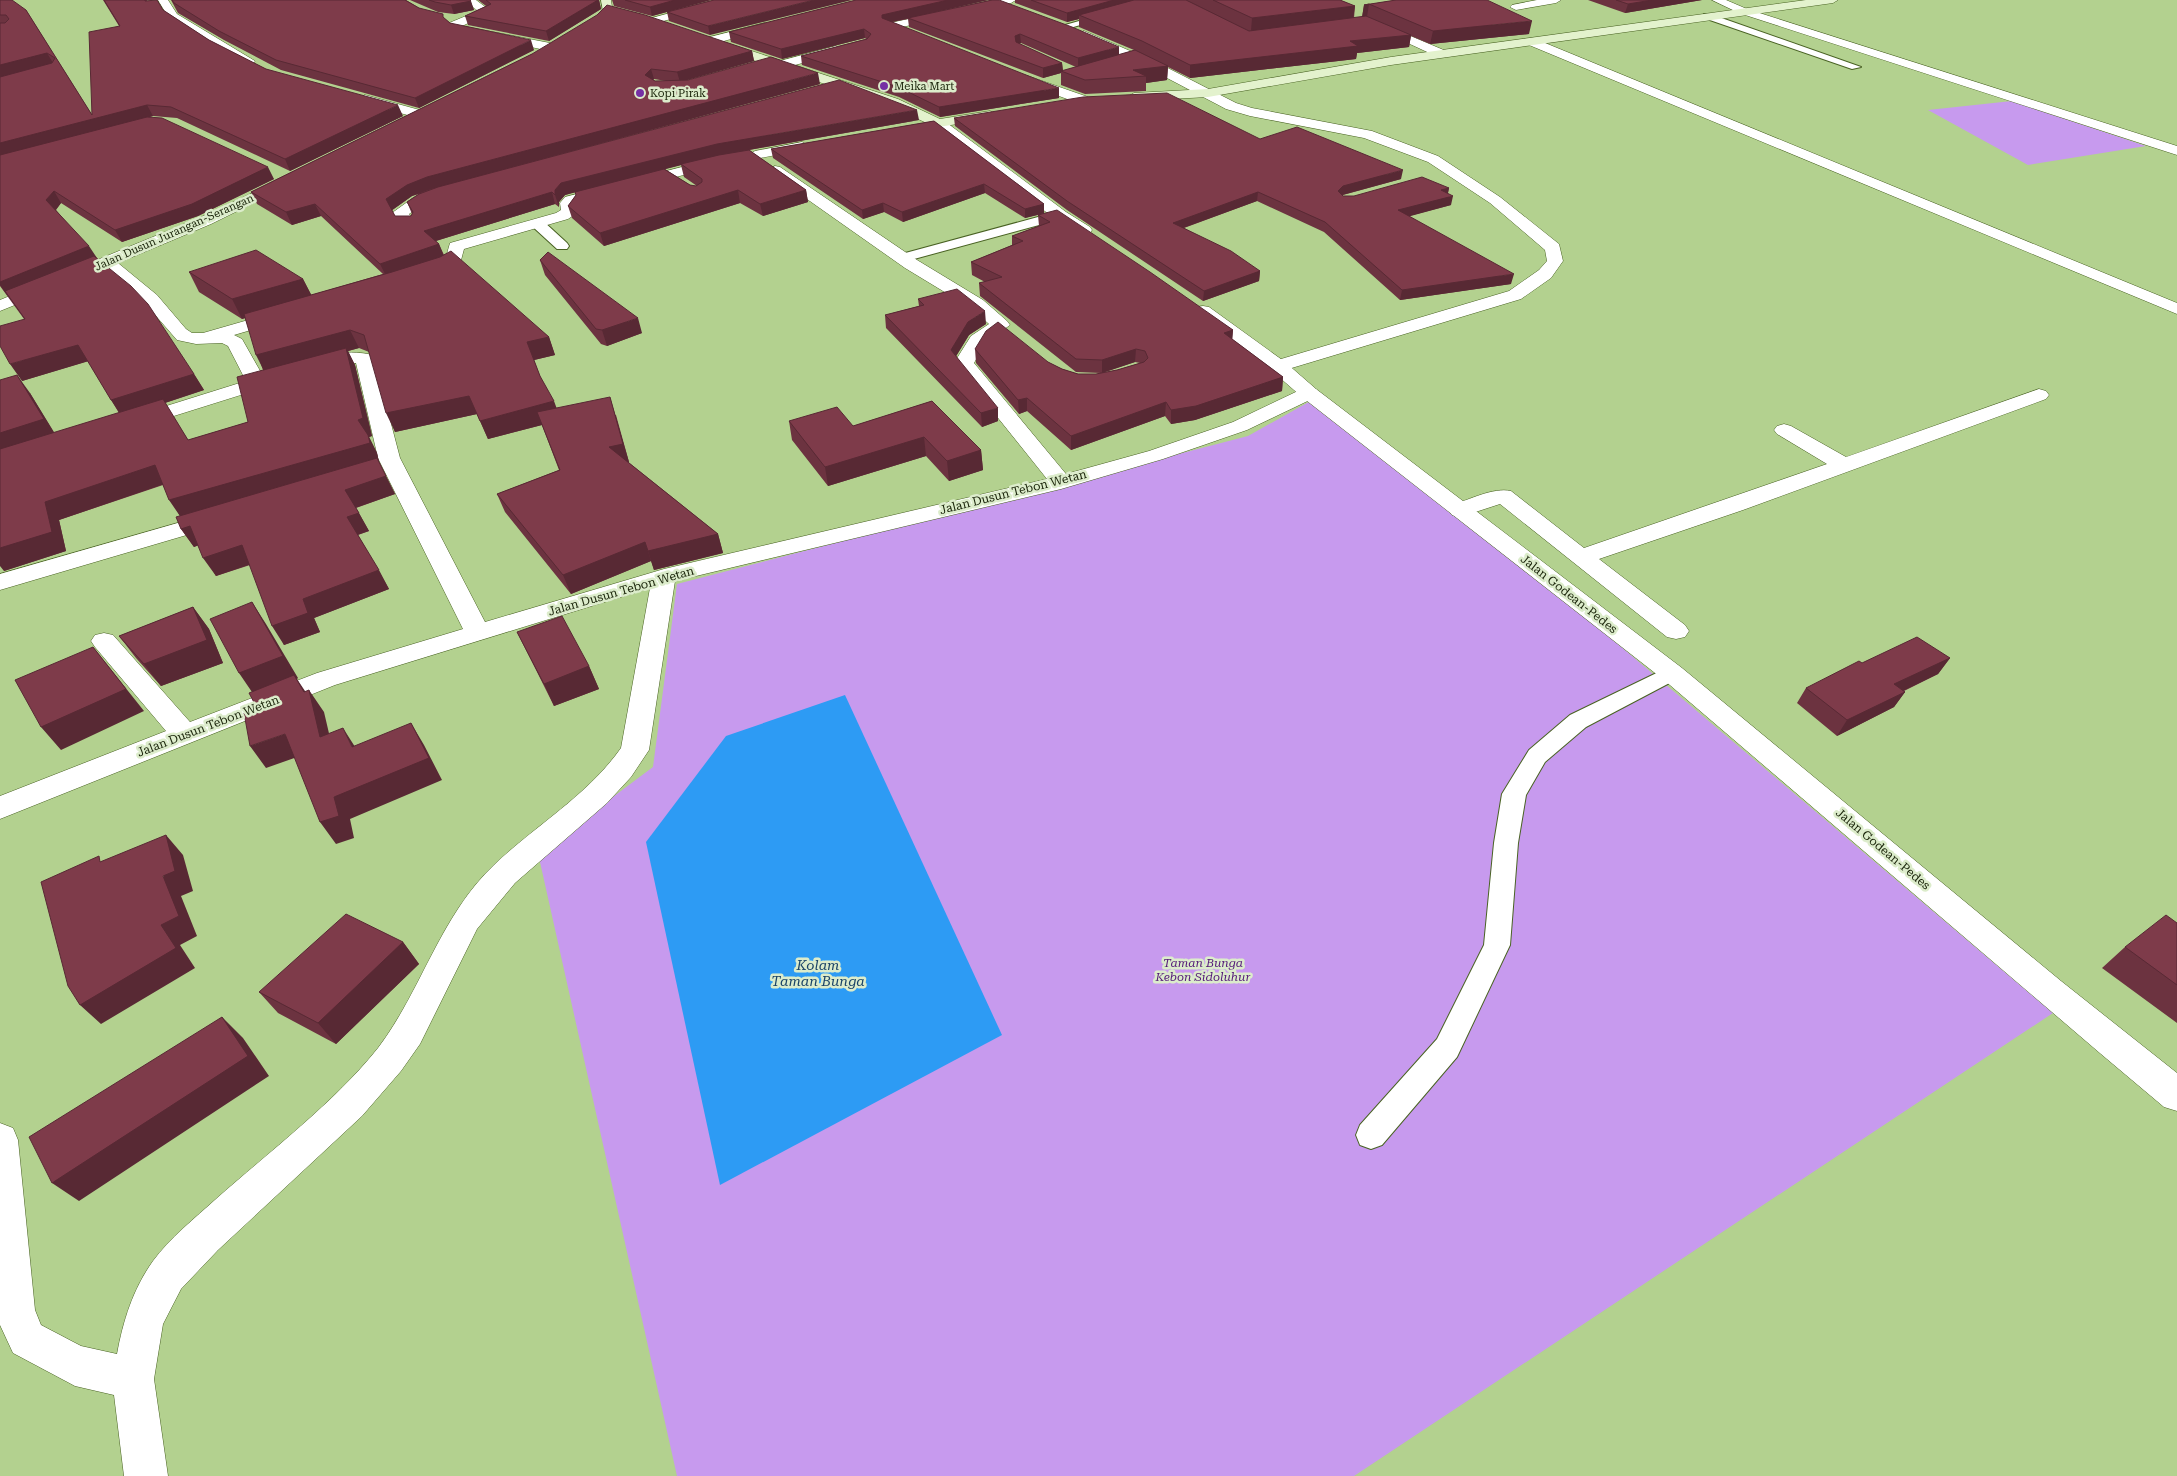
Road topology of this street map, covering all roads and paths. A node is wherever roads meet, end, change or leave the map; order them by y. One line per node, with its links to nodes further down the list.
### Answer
1 (163, 0): 32 (street)
2 (468, 0): 14 (street)
3 (731, 0): 16 (street)
4 (1163, 0): 19 (lane)
5 (1556, 0): 10 (street)
6 (1717, 0): 11 (street)
7 (1833, 0): 11 (main road)
8 (606, 4): 15 (street); 16 (main road)
9 (1009, 4): 24 (street)
10 (1516, 7)
11 (1743, 11): 12 (main road); 52 (street)
12 (1707, 16): 23 (main road); 33 (lane)
13 (441, 17): 14 (street)
14 (460, 21): 25 (street)
15 (595, 21)
16 (652, 21): 20 (main road)
17 (780, 22): 22 (street)
18 (1360, 22): 27 (street)
19 (1059, 26): 28 (street)
20 (677, 29)
21 (564, 39): 25 (street)
22 (706, 39): 30 (main road)
23 (1533, 42): 27 (main road); 68 (street)
24 (929, 43)
25 (550, 47): 29 (street)
26 (844, 48): 30 (street)
27 (1442, 54): 40 (main road)
28 (1135, 58): 31 (street); 40 (street)
29 (530, 60)
30 (776, 64): 34 (street); 37 (main road)
31 (1116, 64)
32 (260, 66)
33 (1856, 67)
34 (753, 68)
35 (1013, 74): 38 (street)
36 (1060, 80): 38 (street)
37 (841, 84): 39 (street); 49 (main road)
38 (1041, 85): 43 (street)
39 (812, 92)
40 (1208, 93): 42 (main road); 54 (street)
41 (349, 95): 47 (street)
42 (1121, 98)
43 (1087, 100): 44 (main road)
44 (1054, 105)
45 (438, 106): 47 (street)
46 (1005, 112): 49 (main road)
47 (422, 115): 48 (street)
48 (404, 123)
49 (938, 123): 50 (street); 58 (street)
50 (910, 128)
51 (814, 144): 53 (street)
52 (2177, 151)
53 (755, 155): 60 (street); 63 (street)
54 (1451, 171): 56 (street); 71 (street)
55 (273, 172): 64 (street, Jalan Dusun Jurangan-Serangan)
56 (1432, 176)
57 (456, 189): 59 (street)
58 (1060, 215): 61 (street); 63 (lane)
59 (408, 224)
60 (538, 224): 62 (lane); 65 (street)
61 (1102, 242)
62 (562, 246)
63 (903, 258): 78 (street)
64 (106, 262): 67 (street, Jalan Dusun Jurangan-Serangan); 70 (street)
65 (409, 278)
66 (1188, 300): 71 (street, Jalan Godean-Pedes)
67 (0, 306)
68 (2177, 309)
69 (296, 311): 70 (street)
70 (210, 336): 72 (street)
71 (1278, 366): 73 (street, Jalan Godean-Pedes)
72 (257, 383): 75 (street); 85 (street)
73 (1309, 393): 78 (street, Jalan Dusun Tebon Wetan); 79 (street, Jalan Godean-Pedes)
74 (2039, 394): 77 (street)
75 (114, 428)
76 (1784, 430): 77 (street)
77 (1844, 465): 81 (street)
78 (1061, 482): 82 (street, Jalan Dusun Tebon Wetan)
79 (1460, 510): 81 (street); 87 (street, Jalan Godean-Pedes)
80 (239, 512): 83 (street)
81 (1581, 557): 84 (street)
82 (664, 576): 85 (street, Jalan Dusun Tebon Wetan); 93 (street)
83 (0, 582)
84 (1676, 631)
85 (478, 633): 88 (street, Jalan Dusun Tebon Wetan)
86 (104, 641): 88 (street)
87 (1671, 673): 90 (street, Jalan Godean-Pedes); 91 (lane)
88 (185, 735): 89 (street, Jalan Dusun Tebon Wetan)
89 (0, 808)
90 (2177, 1095)
91 (1371, 1135)
92 (0, 1140): 93 (street)
93 (133, 1379): 94 (street)
94 (146, 1476)

